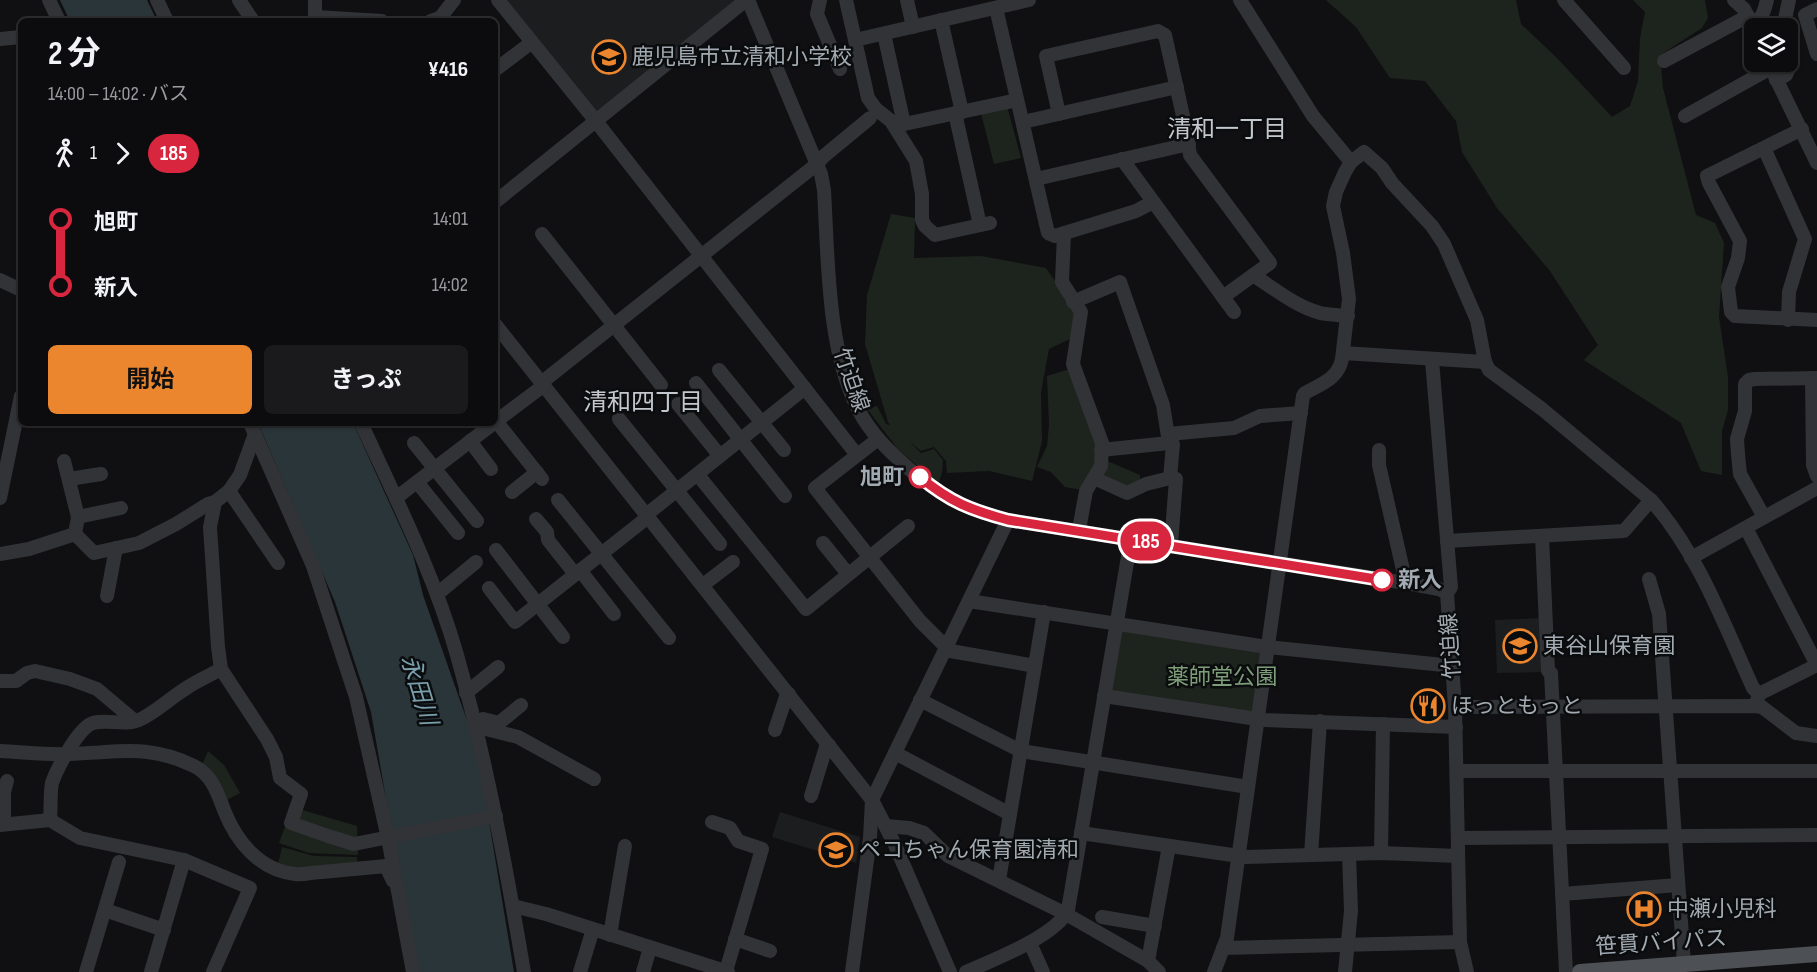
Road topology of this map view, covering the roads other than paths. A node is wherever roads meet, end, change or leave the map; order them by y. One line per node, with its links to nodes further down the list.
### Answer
1 (49, 0): 20 (street)
2 (157, 0): 21 (street)
3 (238, 0): 22 (street)
4 (315, 0): 23 (street)
5 (454, 0): 24 (street)
6 (498, 0): 35 (street)
7 (747, 0): 49 (street); 58 (street, 竹迫線)
8 (820, 0): 40 (street)
9 (846, 0): 34 (street)
10 (907, 0): 29 (street)
11 (1028, 0): 18 (street)
12 (1240, 0): 56 (street)
13 (1564, 0): 39 (street)
14 (1734, 0): 25 (street)
15 (1767, 0): 26 (street)
16 (1789, 0): 27 (street)
17 (969, 7): 18 (street); 28 (street)
18 (996, 8): 44 (street)
19 (1817, 9): 36 (street)
20 (56, 18)
21 (166, 18)
22 (252, 18)
23 (316, 18)
24 (440, 18)
25 (1749, 18)
26 (1762, 18)
27 (1785, 18)
28 (941, 20): 29 (street); 45 (street)
29 (913, 27): 31 (street)
30 (1744, 27): 37 (street)
31 (884, 34): 34 (street); 51 (street)
32 (18, 37): 33 (street)
33 (0, 39)
34 (855, 40): 51 (street)
35 (532, 42): 38 (street); 49 (street)
36 (1817, 54)
37 (1664, 61)
38 (498, 68)
39 (1624, 68)
40 (840, 69)
41 (1768, 72): 47 (street)
42 (1773, 72): 52 (street)
43 (1177, 87): 46 (street); 46 (street); 53 (street)
44 (1017, 100): 45 (street); 50 (street)
45 (958, 113): 51 (street); 51 (street)
46 (1059, 114): 50 (street)
47 (1685, 116)
48 (870, 118): 58 (street)
49 (595, 120): 60 (street); 64 (street)
50 (1023, 122): 59 (street)
51 (899, 125)
52 (1802, 129): 54 (street); 57 (street)
53 (1189, 144): 55 (street); 65 (street)
54 (1764, 148): 72 (street); 72 (street)
55 (1122, 159): 59 (street); 61 (street)
56 (1351, 162): 71 (street); 78 (street)
57 (1817, 163)
58 (818, 164): 64 (street); 97 (street, 竹迫線)
59 (1036, 179): 62 (street)
60 (498, 200)
61 (1153, 202): 62 (street); 68 (street)
62 (1064, 233): 69 (street)
63 (542, 234): 74 (street)
64 (702, 257): 74 (street); 84 (street)
65 (1253, 275): 68 (street); 71 (street)
66 (0, 280): 67 (street)
67 (18, 289)
68 (1222, 297): 70 (street)
69 (1073, 302): 95 (street); 101 (street)
70 (1234, 312)
71 (1348, 316): 76 (street)
72 (1788, 320): 73 (street)
73 (1817, 320)
74 (614, 326): 82 (street); 83 (street)
75 (498, 328): 82 (street)
76 (1343, 353): 77 (street); 87 (street)
77 (1432, 360): 78 (street); 140 (street)
78 (1485, 362): 124 (street)
79 (719, 370): 90 (street)
80 (1815, 378): 110 (street); 129 (street)
81 (696, 383): 96 (street)
82 (542, 384): 89 (street); 127 (street)
83 (661, 385)
84 (805, 388): 90 (street); 103 (street)
85 (678, 404): 104 (street)
86 (18, 410): 114 (street)
87 (1301, 414): 95 (street); 152 (street)
88 (619, 419): 118 (street)
89 (498, 420)
90 (762, 423): 96 (street); 100 (street)
91 (362, 426): 122 (street)
92 (490, 426): 98 (street)
93 (498, 426): 119 (street)
94 (253, 429): 117 (street); 220 (street)
95 (1168, 438): 101 (street); 112 (street)
96 (741, 439): 104 (street); 120 (street)
97 (878, 439): 103 (street); 131 (street, 竹迫線)
98 (470, 441): 106 (street); 107 (street)
99 (414, 443): 106 (street)
100 (784, 450)
101 (1101, 450): 111 (street)
102 (1379, 450): 157 (street)
103 (857, 455): 148 (street)
104 (720, 456): 109 (street)
105 (64, 461): 113 (street)
106 (434, 468): 115 (street); 132 (street)
107 (491, 469)
108 (101, 474): 113 (street)
109 (698, 475): 118 (street); 155 (street)
110 (1817, 476)
111 (1094, 478): 112 (street); 135 (street)
112 (1170, 478): 143 (street)
113 (69, 479): 128 (street)
114 (2, 482): 121 (street)
115 (417, 482): 122 (street); 136 (street)
116 (1817, 488): 129 (street)
117 (229, 490): 125 (street); 153 (street)
118 (676, 491): 127 (street); 142 (street)
119 (512, 492)
120 (785, 496)
121 (0, 498)
122 (396, 498): 160 (street)
123 (558, 500): 146 (street)
124 (1651, 500): 138 (street); 149 (street)
125 (215, 502): 144 (street); 176 (street)
126 (120, 508): 128 (street)
127 (647, 516): 146 (street); 158 (street)
128 (78, 517): 137 (street)
129 (1764, 517): 134 (street)
130 (536, 519): 154 (street)
131 (1008, 520): 135 (street, 竹迫線); 163 (street)
132 (477, 521)
133 (908, 526): 148 (street)
134 (1746, 528): 149 (street); 172 (street)
135 (1079, 530): 139 (street, 竹迫線)
136 (458, 533)
137 (75, 534): 144 (street); 147 (street)
138 (1542, 536): 140 (street); 184 (street)
139 (1131, 539): 143 (street, 竹迫線); 167 (street)
140 (1447, 541): 161 (street)
141 (823, 543): 155 (street)
142 (720, 544)
143 (1171, 545): 152 (street, 竹迫線)
144 (116, 548): 162 (street)
145 (496, 550): 164 (street)
146 (601, 553): 154 (street); 169 (street)
147 (0, 554)
148 (869, 557): 155 (street); 171 (street)
149 (1691, 558): 182 (street)
150 (733, 561): 158 (street)
151 (476, 562): 160 (street)
152 (1278, 562): 157 (street, 竹迫線); 170 (street)
153 (278, 563)
154 (577, 572): 164 (street); 166 (street)
155 (849, 574)
156 (1649, 579): 186 (street)
157 (1406, 584): 161 (street, 竹迫線)
158 (702, 585): 179 (street)
159 (489, 588): 164 (street)
160 (436, 592): 178 (street)
161 (1447, 593): 174 (street, 竹迫線)
162 (107, 596)
163 (969, 601): 165 (street); 171 (street)
164 (538, 603): 168 (street)
165 (1044, 612): 167 (street); 173 (street)
166 (614, 614)
167 (1116, 625): 170 (street); 180 (street)
168 (563, 638)
169 (669, 638)
170 (1267, 647): 174 (street); 187 (street)
171 (945, 649): 173 (street); 181 (street)
172 (1817, 665): 182 (street)
173 (1035, 666): 197 (street)
174 (1453, 666): 185 (street, 竹迫線)
175 (498, 667): 178 (street)
176 (222, 669): 188 (street); 220 (street)
177 (0, 681): 188 (street)
178 (466, 693): 189 (street)
179 (789, 694): 193 (street); 195 (street)
180 (1104, 696): 187 (street); 200 (street)
181 (920, 700): 197 (street); 198 (street)
182 (1758, 700): 186 (street); 194 (street)
183 (521, 705): 189 (street)
184 (1552, 706): 185 (street); 186 (street); 202 (street)
185 (1455, 707): 192 (street, 竹迫線)
186 (1665, 707): 203 (street)
187 (1257, 719): 190 (street); 207 (street)
188 (135, 721): 199 (street)
189 (473, 721): 205 (street); 211 (street)
190 (1320, 721): 191 (street); 226 (street)
191 (1383, 724): 192 (street); 224 (street)
192 (1456, 728): 201 (street, 竹迫線)
193 (775, 730)
194 (1817, 736)
195 (829, 745): 208 (street); 209 (street)
196 (0, 751): 199 (street)
197 (1021, 752): 200 (street); 210 (street)
198 (895, 753): 209 (street); 210 (street)
199 (67, 754): 212 (street); 233 (street)
200 (1093, 764): 207 (street); 216 (street)
201 (1456, 771): 202 (street); 221 (street, 竹迫線)
202 (1556, 771): 203 (street); 219 (street)
203 (1670, 771): 204 (street); 218 (street)
204 (1817, 771)
205 (594, 779)
206 (7, 781): 214 (street)
207 (1248, 787): 228 (street)
208 (811, 796)
209 (872, 800): 215 (street); 264 (street)
210 (1010, 814): 231 (street)
211 (496, 816): 220 (street); 235 (street)
212 (50, 820): 214 (street); 229 (street)
213 (712, 822): 243 (street)
214 (2, 825)
215 (886, 826): 231 (street); 265 (street)
216 (1081, 833): 223 (street); 237 (street)
217 (1817, 835): 218 (street)
218 (1675, 836): 219 (street); 232 (street)
219 (1559, 837): 221 (street); 234 (street)
220 (388, 838): 233 (street)
221 (1458, 838): 227 (street, 竹迫線)
222 (625, 846): 242 (street)
223 (1169, 846): 228 (street); 239 (street)
224 (1381, 853): 225 (street); 227 (street)
225 (1349, 854): 226 (street); 246 (street)
226 (1311, 855): 228 (street)
227 (1458, 856): 244 (street, 竹迫線)
228 (1238, 857): 248 (street)
229 (184, 860): 241 (street); 257 (street)
230 (119, 862): 236 (street)
231 (999, 880): 237 (street)
232 (1678, 885): 234 (street); 252 (street)
233 (398, 891): 258 (street)
234 (1562, 894): 272 (street)
235 (516, 907): 240 (street); 259 (street); 260 (street)
236 (105, 910): 241 (street); 255 (street)
237 (1066, 914): 245 (street); 251 (street)
238 (1102, 917): 239 (street)
239 (1155, 926): 251 (street)
240 (593, 929): 242 (street); 261 (street)
241 (164, 930): 256 (street)
242 (610, 934): 247 (street)
243 (735, 939): 249 (street); 263 (street)
244 (1460, 942): 246 (street); 271 (street, 竹迫線)
245 (1030, 944): 266 (street); 267 (street)
246 (1348, 945): 248 (street); 270 (street)
247 (650, 948): 262 (street); 263 (street)
248 (1223, 948): 269 (street)
249 (770, 951)
250 (1817, 954): 253 (main road, 笹貫バイパス)
251 (1148, 961): 268 (street)
252 (1684, 964): 253 (main road, 笹貫バイパス); 254 (main road, 笹貫バイパス)
253 (1736, 966)
254 (1618, 971): 273 (main road, 笹貫バイパス)
255 (86, 972)
256 (151, 972)
257 (213, 972)
258 (413, 972)
259 (524, 972)
260 (532, 972)
261 (580, 972)
262 (643, 972)
263 (727, 972)
264 (852, 972)
265 (950, 972)
266 (966, 972)
267 (1043, 972)
268 (1159, 972)
269 (1214, 972)
270 (1345, 972)
271 (1467, 972)
272 (1566, 972)
273 (1580, 972)

